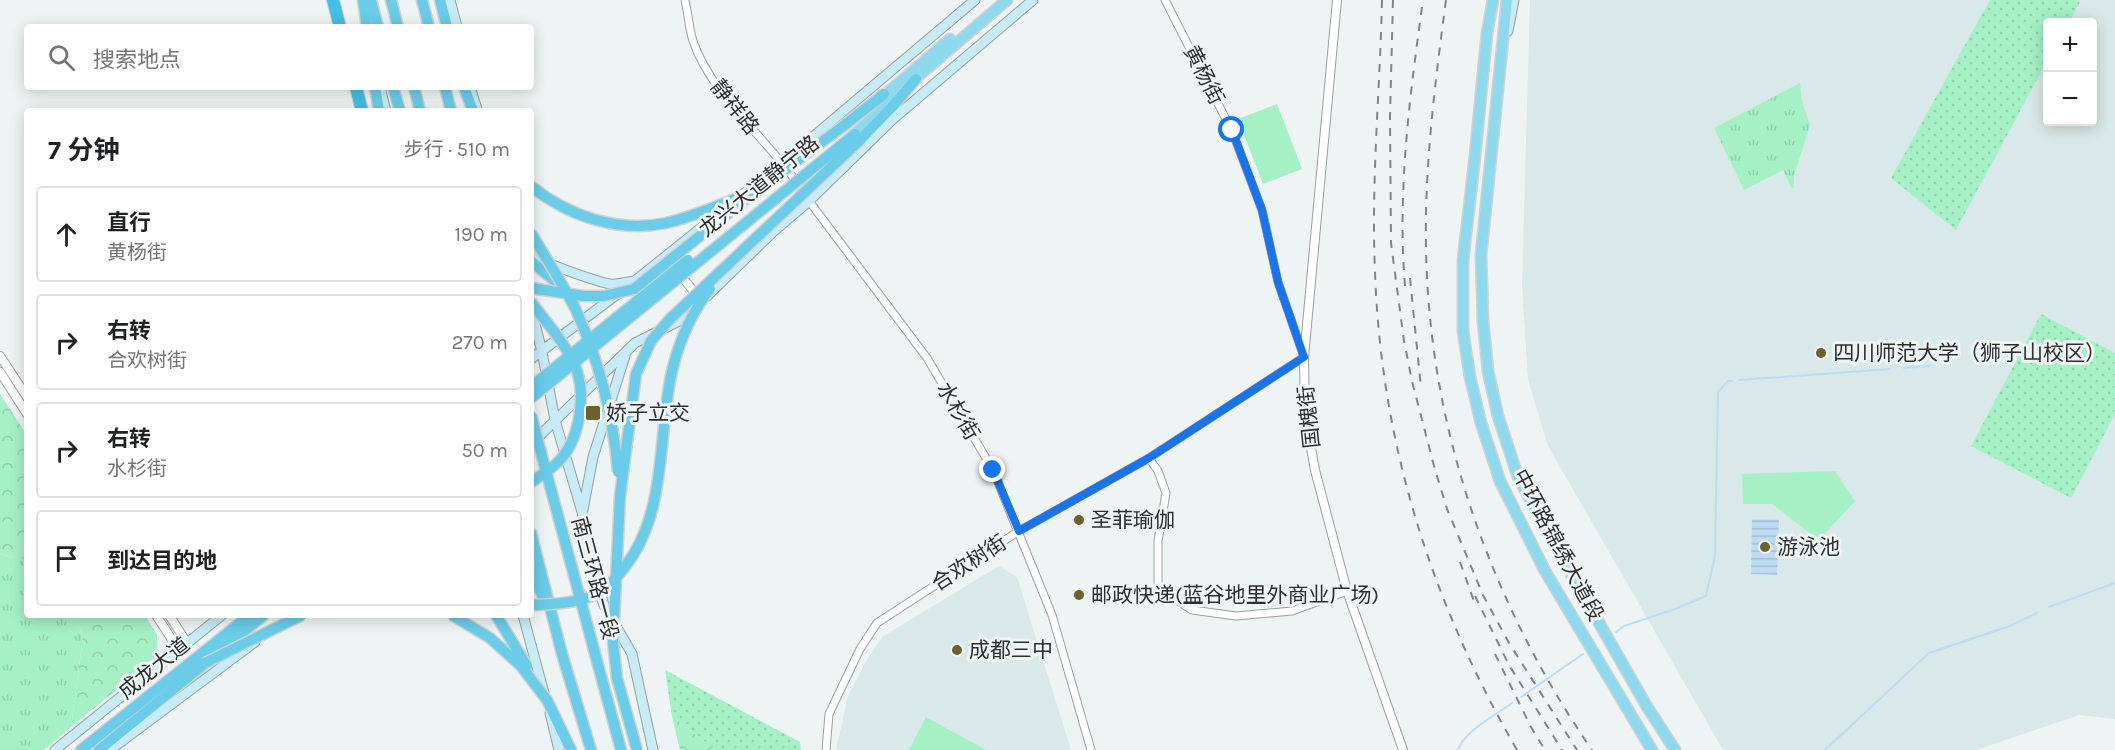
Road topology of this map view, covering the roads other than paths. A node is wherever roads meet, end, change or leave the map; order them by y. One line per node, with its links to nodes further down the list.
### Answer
1 (333, 0): 20 (highway)
2 (358, 0): 21 (main road)
3 (363, 0): 22 (highway)
4 (371, 0): 23 (highway)
5 (391, 0): 24 (highway)
6 (422, 0): 25 (highway)
7 (440, 0): 26 (highway)
8 (450, 0): 27 (main road)
9 (685, 0): 50 (street, 静祥路)
10 (975, 0): 50 (main road)
11 (996, 0): 49 (main road, 龙兴大道静宁路)
12 (1007, 0): 29 (main road)
13 (1033, 0): 53 (main road)
14 (1165, 0): 69 (street, 黄杨街)
15 (1337, 0): 69 (street, 国槐街)
16 (1488, 0): 28 (main road)
17 (1493, 0): 28 (main road, 中环路锦绣大道段)
18 (1507, 0): 30 (main road, 中环路锦绣大道段)
19 (1514, 0): 30 (main road)
20 (339, 24)
21 (365, 24)
22 (366, 24)
23 (377, 24)
24 (397, 24)
25 (428, 24)
26 (446, 24)
27 (455, 24)
28 (1487, 33): 117 (main road, 中环路锦绣大道段)
29 (916, 79): 49 (highway)
30 (1497, 89): 118 (main road, 中环路锦绣大道段)
31 (357, 90): 40 (highway)
32 (376, 90): 41 (highway)
33 (381, 90): 42 (main road)
34 (394, 90): 43 (highway)
35 (415, 90): 44 (highway)
36 (446, 90): 45 (highway)
37 (464, 90): 46 (highway)
38 (464, 90): 47 (highway)
39 (471, 90): 48 (main road)
40 (361, 108)
41 (378, 108)
42 (385, 108)
43 (399, 108)
44 (419, 108)
45 (450, 108)
46 (467, 108)
47 (472, 108)
48 (477, 108)
49 (852, 132): 52 (highway, bridge); 58 (highway, bridge); 71 (highway, 龙兴大道静宁路, bridge); 73 (highway, 龙兴大道静宁路, bridge)
50 (782, 163): 53 (street, 静祥路); 55 (main road)
51 (534, 188): 52 (highway, bridge)
52 (756, 191): 60 (highway, bridge)
53 (809, 201): 62 (main road); 82 (street, 水杉街)
54 (534, 238): 61 (highway, bridge)
55 (680, 243): 59 (main road); 62 (street)
56 (534, 258): 59 (main road)
57 (534, 264): 61 (highway)
58 (728, 265): 80 (highway, bridge); 86 (highway, bridge)
59 (636, 280): 66 (main road)
60 (534, 288)
61 (563, 289): 80 (highway, bridge)
62 (702, 301): 65 (main road)
63 (534, 306): 79 (highway, bridge)
64 (534, 319): 66 (main road)
65 (635, 343): 75 (main road); 81 (main road)
66 (542, 352): 68 (main road); 75 (main road)
67 (0, 356): 72 (street)
68 (534, 356)
69 (1304, 357): 78 (street, 合欢树街); 85 (street, 国槐街)
70 (0, 372): 74 (street)
71 (534, 385)
72 (24, 392)
73 (534, 396)
74 (24, 409)
75 (555, 420): 77 (main road); 81 (main road)
76 (534, 427): 111 (highway, 南三环路一段, bridge)
77 (534, 441)
78 (1149, 458): 82 (street, 合欢树街); 85 (street)
79 (534, 480)
80 (620, 496): 112 (highway, bridge)
81 (582, 512): 113 (main road)
82 (1019, 531): 114 (street, 合欢树街); 115 (street, 水杉街)
83 (534, 544): 98 (highway)
84 (534, 577): 98 (highway)
85 (1347, 591): 116 (street, 国槐街)
86 (534, 604)
87 (158, 618): 100 (street)
88 (171, 618): 99 (street)
89 (218, 618): 99 (main road)
90 (237, 618): 101 (highway)
91 (247, 618): 101 (highway, 成龙大道)
92 (260, 618): 101 (highway, 成龙大道, bridge)
93 (286, 618): 107 (main road)
94 (295, 618): 101 (highway, bridge)
95 (457, 618): 102 (highway, bridge)
96 (498, 618): 102 (highway, bridge)
97 (524, 618): 108 (main road)
98 (555, 625): 110 (highway)
99 (187, 643): 100 (main road)
100 (178, 649): 104 (main road)
101 (202, 660): 103 (highway, 成龙大道)
102 (547, 700): 109 (highway)
103 (116, 729): 105 (highway, 成龙大道); 106 (highway, 成龙大道)
104 (55, 750)
105 (81, 750)
106 (99, 750)
107 (110, 750)
108 (559, 750)
109 (571, 750)
110 (591, 750)
111 (621, 750)
112 (637, 750)
113 (653, 750)
114 (826, 750)
115 (1091, 750)
116 (1403, 750)
117 (1652, 750)
118 (1675, 750)

